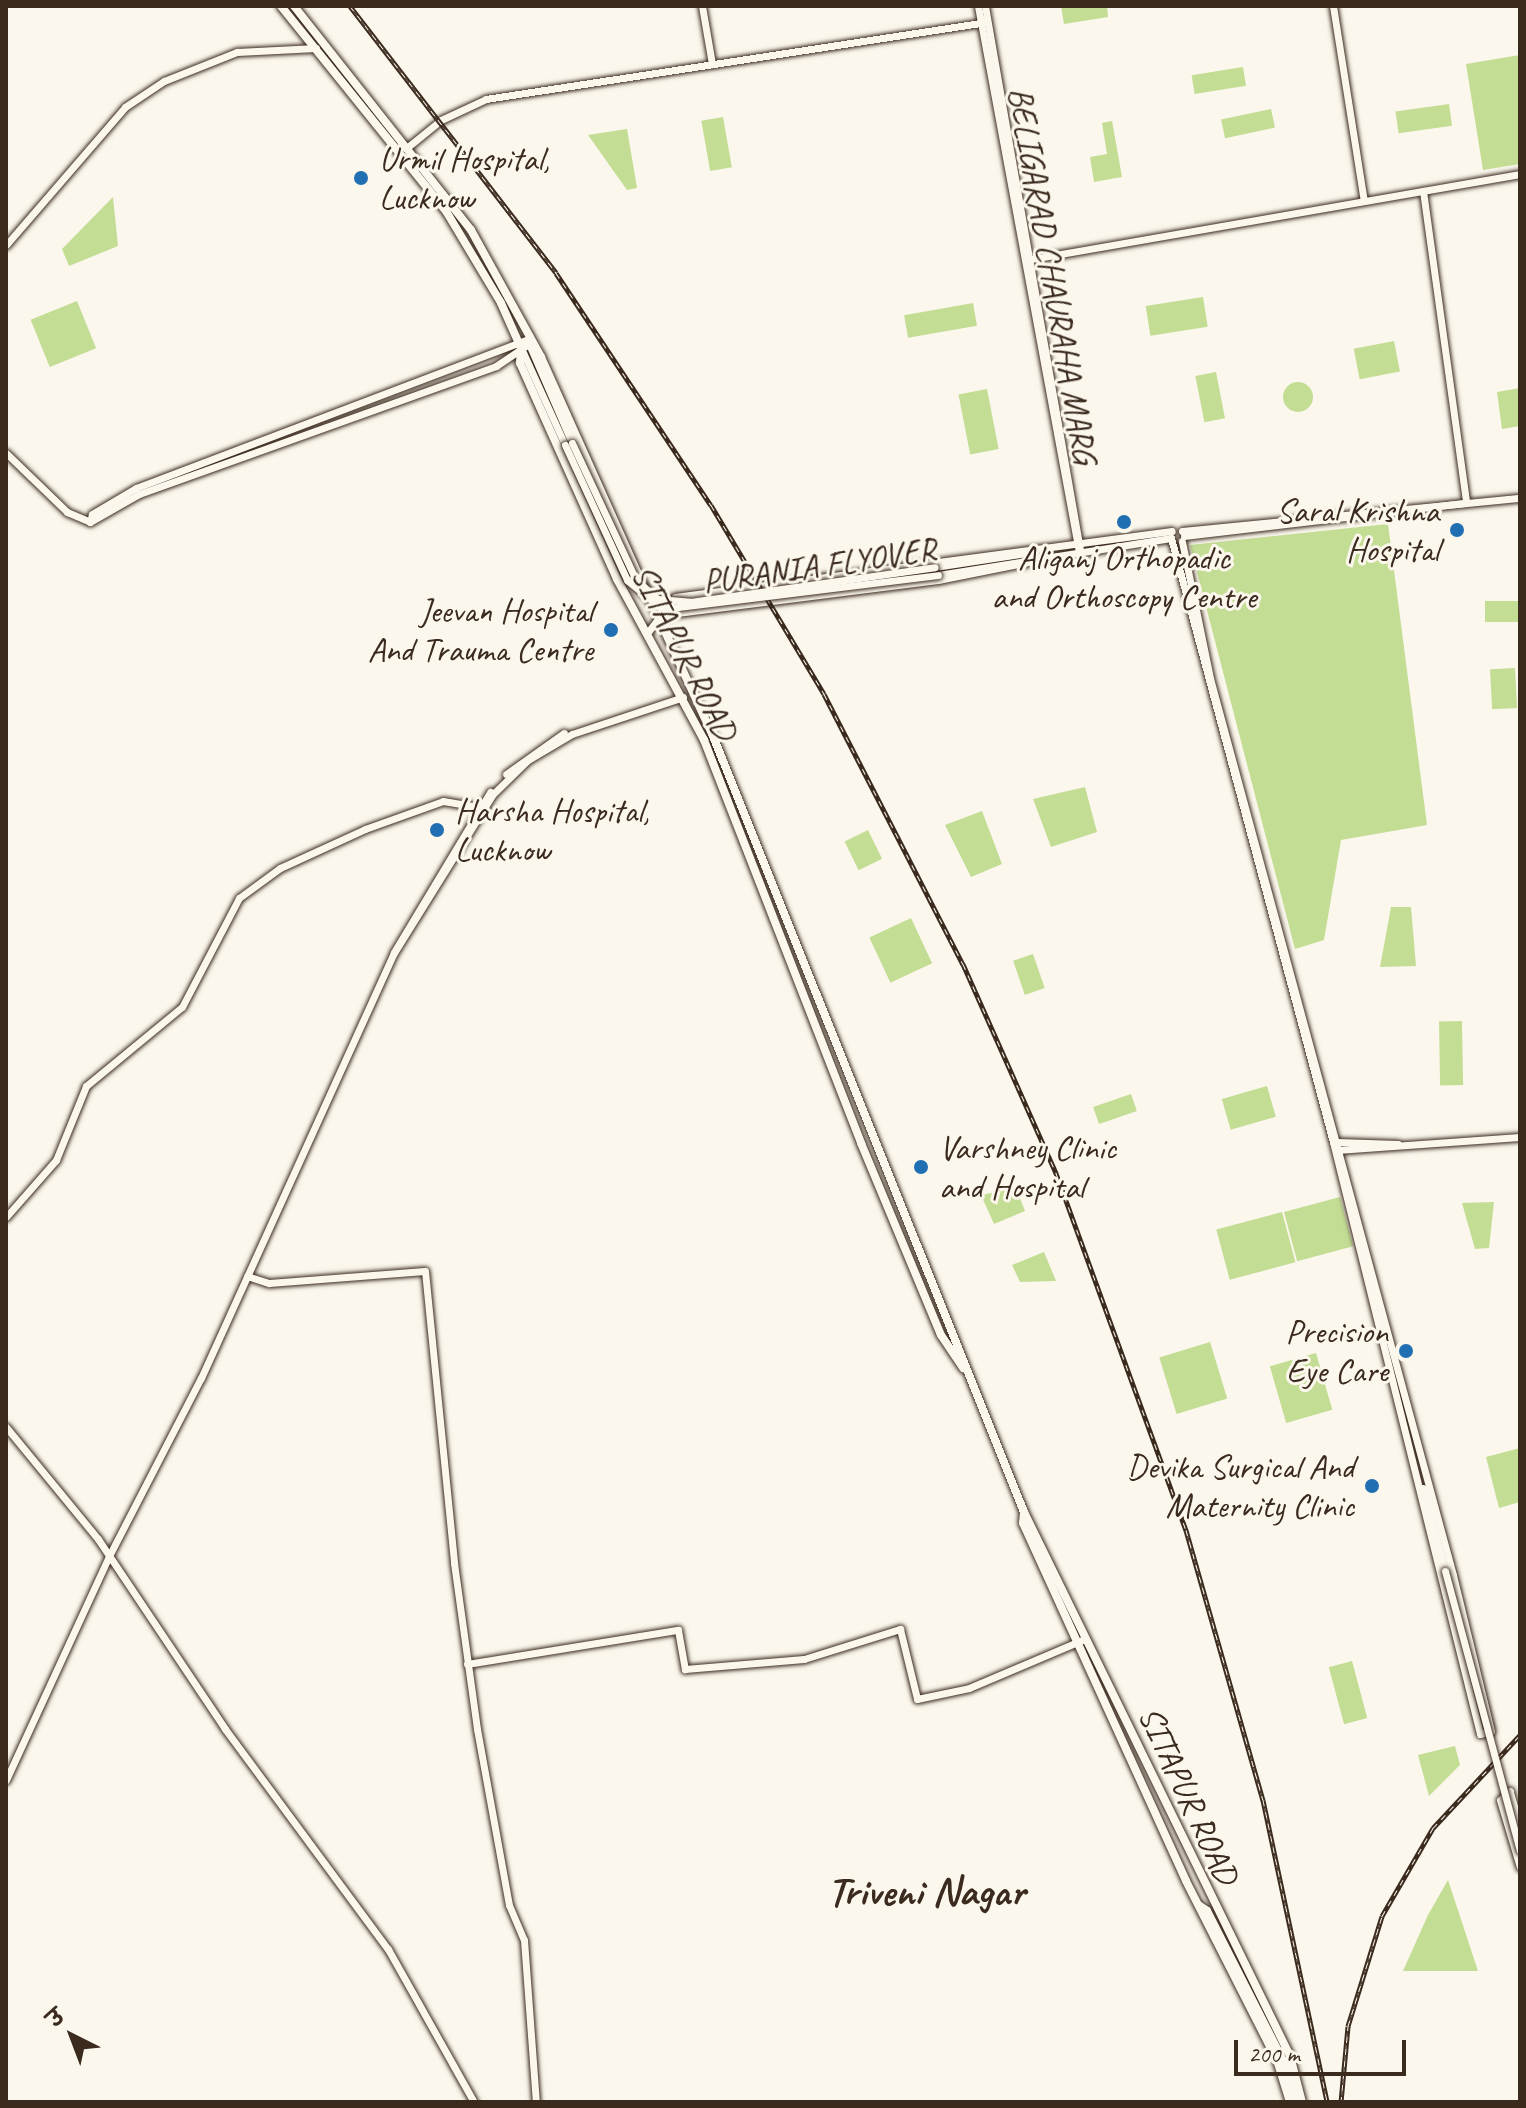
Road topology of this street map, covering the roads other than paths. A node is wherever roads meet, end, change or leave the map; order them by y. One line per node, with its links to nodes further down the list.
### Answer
1 (281, 6): 8 (main road, SITAPUR ROAD)
2 (294, 6): 10 (main road, SITAPUR ROAD)
3 (702, 6): 9 (street)
4 (978, 6): 7 (street, BELIGARAD CHAURAHA MARG)
5 (985, 6): 7 (street)
6 (1333, 6): 13 (street)
7 (984, 22): 9 (street); 15 (street, BELIGARAD CHAURAHA MARG)
8 (316, 48): 14 (street); 16 (main road, SITAPUR ROAD)
9 (712, 64): 10 (street)
10 (409, 146): 16 (main road, SITAPUR ROAD)
11 (1520, 174): 12 (street)
12 (1423, 191): 13 (street); 20 (street)
13 (1364, 201): 15 (street)
14 (6, 245)
15 (1025, 260): 23 (street, BELIGARAD CHAURAHA MARG)
16 (524, 344): 21 (street); 24 (street, PURANIA FLYOVER, bridge); 27 (main road, SITAPUR ROAD); 29 (main road, SITAPUR ROAD)
17 (6, 446): 21 (street)
18 (6, 453): 21 (street)
19 (1520, 498): 20 (street)
20 (1466, 502): 22 (street)
21 (71, 514)
22 (1177, 537): 23 (street); 33 (street)
23 (1079, 546): 24 (street)
24 (1043, 554): 25 (street); 26 (street)
25 (810, 579): 26 (street); 27 (street)
26 (813, 597): 28 (street)
27 (658, 616): 28 (main road, SITAPUR ROAD); 29 (street)
28 (663, 627): 36 (main road, SITAPUR ROAD)
29 (648, 632): 30 (main road, SITAPUR ROAD)
30 (683, 697): 31 (street); 36 (main road, SITAPUR ROAD)
31 (482, 807): 34 (street); 35 (street)
32 (1520, 1137): 33 (street)
33 (1337, 1146): 38 (street)
34 (6, 1217)
35 (247, 1276): 40 (street); 43 (street)
36 (963, 1368): 39 (main road, SITAPUR ROAD)
37 (6, 1427): 40 (street)
38 (1423, 1484): 38 (street); 46 (street, bridge)
39 (1024, 1512): 41 (main road, SITAPUR ROAD); 42 (main road, SITAPUR ROAD)
40 (109, 1556): 44 (street); 51 (street)
41 (1088, 1638): 42 (street); 48 (main road, SITAPUR ROAD)
42 (1078, 1642): 43 (street); 49 (main road, SITAPUR ROAD)
43 (467, 1664): 52 (street)
44 (6, 1780)
45 (1520, 1827): 47 (street)
46 (1520, 1850)
47 (1520, 1867)
48 (1209, 1899): 50 (street); 55 (main road, SITAPUR ROAD)
49 (1197, 1903): 50 (street); 53 (main road, SITAPUR ROAD)
50 (1207, 1910): 54 (street)
51 (474, 2102)
52 (536, 2102)
53 (1290, 2102)
54 (1296, 2102)
55 (1302, 2102)

